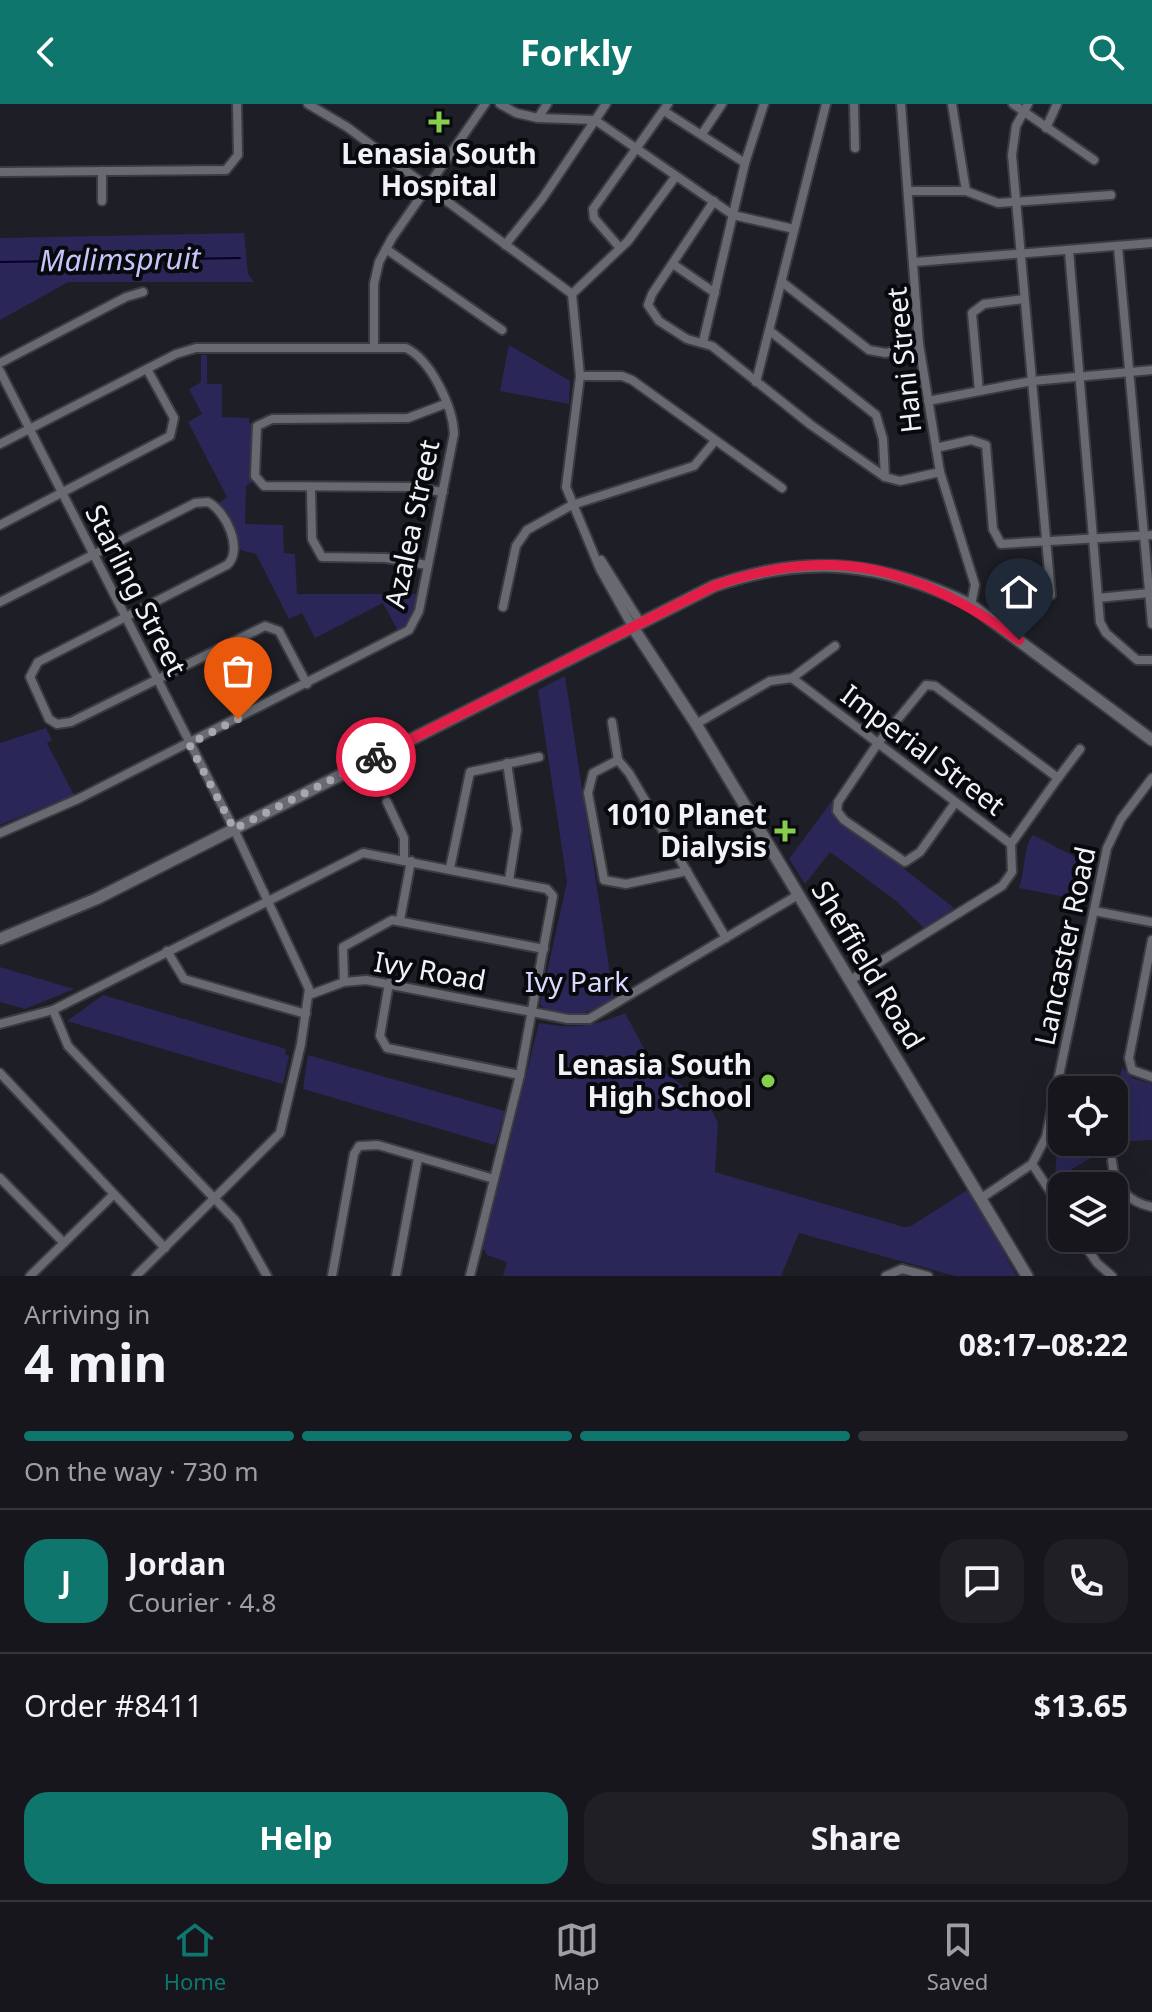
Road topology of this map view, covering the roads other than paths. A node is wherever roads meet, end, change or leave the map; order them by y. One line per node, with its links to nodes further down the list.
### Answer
1 (237, 104): 25 (street)
2 (308, 104): 28 (street)
3 (485, 104): 28 (street)
4 (500, 104): 17 (street)
5 (547, 104): 17 (street)
6 (606, 104): 18 (street)
7 (722, 104): 20 (street)
8 (764, 104): 24 (street)
9 (826, 104): 36 (street)
10 (854, 104): 21 (street)
11 (901, 104): 29 (street, Hani Street)
12 (952, 104): 30 (street)
13 (1013, 104): 16 (street)
14 (1057, 104): 19 (street)
15 (666, 107): 20 (street); 22 (street)
16 (1025, 108): 19 (street); 34 (street)
17 (538, 118): 18 (street)
18 (595, 120): 22 (street); 38 (street)
19 (1046, 128): 23 (street)
20 (702, 134): 24 (street)
21 (855, 148)
22 (637, 149): 27 (street); 40 (street)
23 (1094, 160)
24 (745, 163): 35 (street)
25 (102, 171): 26 (street); 32 (street)
26 (0, 172)
27 (676, 176): 33 (street); 40 (street)
28 (428, 188): 38 (street); 41 (street)
29 (910, 191): 30 (street); 44 (street, Hani Street)
30 (966, 191): 34 (street)
31 (1111, 195): 34 (street)
32 (102, 201)
33 (714, 201): 35 (street); 45 (street)
34 (1017, 203): 43 (street)
35 (733, 215): 36 (street); 48 (street)
36 (794, 229): 46 (street)
37 (1152, 243): 39 (street)
38 (505, 245): 49 (street)
39 (1118, 247): 42 (street); 60 (street)
40 (620, 248): 49 (street)
41 (386, 249): 51 (street); 55 (street)
42 (1069, 251): 43 (street); 62 (street)
43 (1020, 254): 44 (street); 50 (street)
44 (915, 262): 54 (street, Hani Street)
45 (673, 264): 48 (street); 53 (street)
46 (782, 282): 52 (street); 54 (street)
47 (143, 292): 56 (street)
48 (715, 293): 53 (street)
49 (572, 294): 61 (street)
50 (1024, 299): 63 (street); 65 (street)
51 (502, 330)
52 (770, 331): 64 (street); 73 (street)
53 (703, 342): 64 (street)
54 (919, 344): 66 (street, Hani Street)
55 (374, 346): 57 (street, Azalea Street); 67 (street, Azalea Street)
56 (0, 363)
57 (147, 369): 68 (street, Azalea Street); 77 (street)
58 (1152, 370): 60 (street)
59 (0, 371): 68 (street, Starling Street)
60 (1128, 373): 62 (street); 80 (street)
61 (580, 376): 69 (street); 78 (street)
62 (1080, 376): 63 (street); 81 (street)
63 (1032, 381): 65 (street); 82 (street)
64 (756, 382): 73 (street)
65 (979, 391): 66 (street)
66 (928, 401): 71 (street, Hani Street)
67 (445, 404): 75 (street); 76 (street, Azalea Street)
68 (30, 429): 70 (street, Azalea Street); 77 (street, Starling Street)
69 (715, 441): 74 (street); 78 (street)
70 (0, 444)
71 (936, 448): 72 (street, Hani Street); 82 (street)
72 (940, 472): 73 (street); 89 (street, Hani Street)
73 (885, 477)
74 (782, 488)
75 (311, 489): 76 (street); 84 (street)
76 (443, 492): 84 (street, Azalea Street)
77 (62, 493): 79 (street); 83 (street, Starling Street)
78 (572, 505): 90 (street); 92 (street)
79 (0, 525)
80 (1147, 535): 81 (street); 85 (street)
81 (1094, 541): 82 (street); 87 (street)
82 (1045, 544): 86 (street)
83 (94, 555): 88 (street); 91 (street, Starling Street); 91 (street)
84 (427, 565): 98 (street, Azalea Street)
85 (1149, 593): 87 (street); 93 (street)
86 (1051, 595)
87 (1098, 598): 95 (street)
88 (0, 602)
89 (971, 605): 92 (street); 101 (street)
90 (503, 607)
91 (126, 617): 97 (street, Starling Street); 97 (street)
92 (636, 624): 100 (street, Sheffield Road); 112 (street)
93 (1152, 624)
94 (835, 646): 96 (street)
95 (1152, 660)
96 (792, 678): 100 (street); 102 (street, Imperial Street)
97 (157, 680): 98 (street); 103 (street, Starling Street)
98 (307, 684): 103 (street, Azalea Street)
99 (612, 722): 106 (street)
100 (696, 724): 119 (street, Sheffield Road)
101 (1152, 740)
102 (878, 743): 108 (street); 111 (street, Imperial Street); 111 (street)
103 (189, 744): 112 (street, Starling Street); 113 (street, Azalea Street)
104 (1080, 749): 108 (street)
105 (539, 757): 107 (street)
106 (618, 760): 117 (street); 117 (street)
107 (507, 763): 116 (street); 118 (street)
108 (1058, 778): 114 (street)
109 (1152, 778): 121 (street, Lancaster Road)
110 (387, 802): 115 (street)
111 (955, 803): 114 (street, Imperial Street)
112 (234, 829): 120 (street, Starling Street); 125 (street)
113 (0, 833)
114 (1011, 844): 129 (street, Imperial Street)
115 (407, 860): 116 (street); 120 (street); 122 (street)
116 (450, 868): 118 (street)
117 (687, 871): 124 (street)
118 (509, 880): 127 (street)
119 (798, 895): 124 (street, Ivy Road); 129 (street, Sheffield Road)
120 (266, 900): 128 (street); 132 (street, Starling Street)
121 (1094, 911): 123 (street); 142 (street, Lancaster Road)
122 (400, 920): 127 (street); 130 (street)
123 (1152, 922)
124 (726, 938): 134 (street, Ivy Road)
125 (0, 939)
126 (1152, 940): 139 (street)
127 (544, 949): 134 (street)
128 (167, 951): 133 (street); 135 (street)
129 (849, 981): 147 (street, Sheffield Road)
130 (344, 982): 131 (street, Ivy Road); 132 (street, Ivy Road)
131 (389, 983): 134 (street, Ivy Road); 138 (street)
132 (309, 995): 135 (street, Starling Street)
133 (53, 1010): 136 (street); 148 (street)
134 (533, 1012): 138 (street)
135 (306, 1014): 148 (street, Starling Street)
136 (0, 1024)
137 (0, 1073): 146 (street)
138 (520, 1075): 144 (street)
139 (1152, 1077)
140 (418, 1158): 144 (street); 156 (street); 157 (street)
141 (1112, 1161): 149 (street)
142 (1032, 1164): 145 (street); 147 (street)
143 (0, 1178): 150 (street)
144 (494, 1179): 158 (street)
145 (1048, 1188)
146 (113, 1195): 150 (street); 151 (street)
147 (980, 1199): 161 (street, Sheffield Road)
148 (216, 1200): 151 (street, Starling Street); 153 (street)
149 (1152, 1207)
150 (64, 1243): 154 (street)
151 (165, 1248): 155 (street, Starling Street)
152 (1090, 1252): 162 (street)
153 (263, 1275)
154 (30, 1276)
155 (136, 1276)
156 (332, 1276)
157 (396, 1276)
158 (470, 1276)
159 (886, 1276): 160 (street)
160 (928, 1276)
161 (1027, 1276)
162 (1112, 1276)

